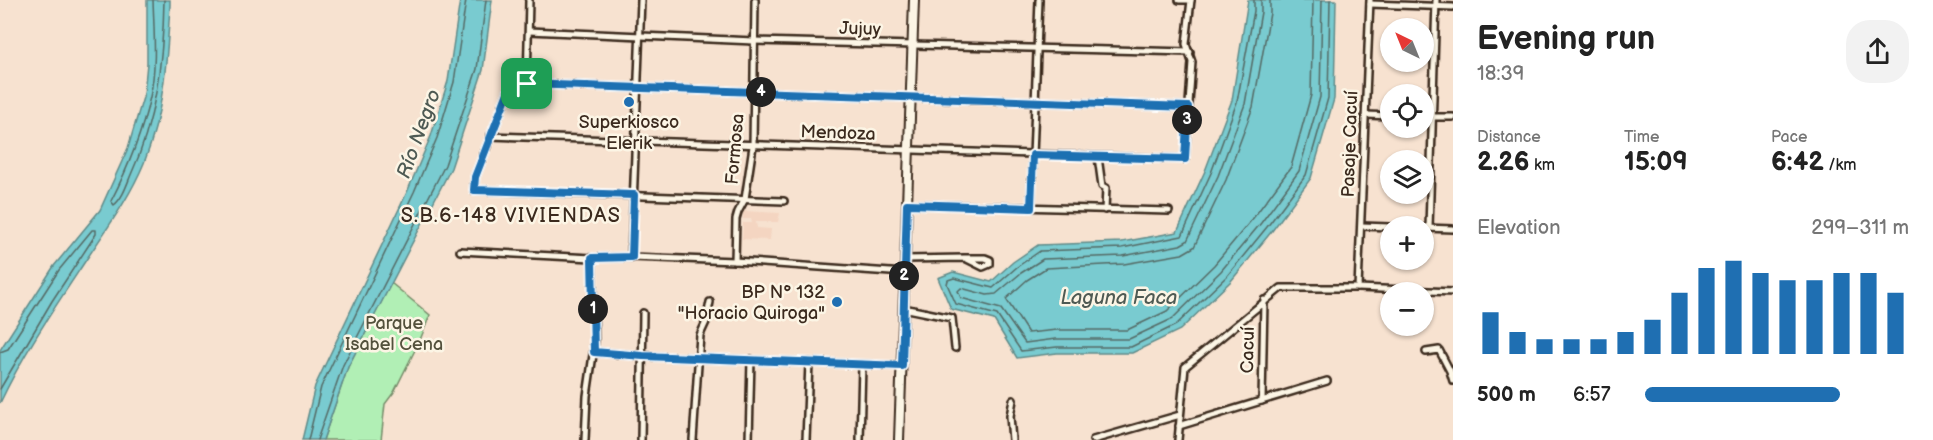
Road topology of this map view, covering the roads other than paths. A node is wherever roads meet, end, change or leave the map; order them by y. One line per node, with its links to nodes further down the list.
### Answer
1 (530, 0): 11 (street)
2 (641, 0): 12 (street)
3 (755, 0): 13 (street, Formosa)
4 (914, 0): 14 (street)
5 (1039, 0): 15 (street)
6 (1179, 0): 7 (street)
7 (1191, 0): 16 (street)
8 (1370, 2): 9 (street); 24 (street, Pasaje Cacuí)
9 (1436, 3): 10 (street); 18 (street)
10 (1453, 7)
11 (529, 32): 12 (street, Jujuy); 17 (street)
12 (640, 36): 13 (street, Jujuy); 19 (street)
13 (754, 41): 14 (street, Jujuy); 20 (street, Formosa)
14 (913, 46): 15 (street, Jujuy); 21 (street)
15 (1038, 48): 16 (street, Jujuy); 22 (street)
16 (1190, 52): 23 (street)
17 (527, 84): 19 (street); 28 (street)
18 (1433, 84)
19 (639, 88): 20 (street); 30 (street)
20 (753, 92): 21 (street); 31 (street, Formosa)
21 (910, 97): 22 (street); 32 (street)
22 (1036, 101): 23 (street); 33 (street)
23 (1188, 107): 34 (street, Mendoza)
24 (1366, 115): 25 (street); 43 (street, Pasaje Cacuí)
25 (1380, 116)
26 (1434, 117): 27 (street)
27 (1453, 117)
28 (490, 136): 30 (street, Mendoza); 35 (street)
29 (1431, 138): 42 (street)
30 (638, 140): 31 (street, Mendoza); 35 (street)
31 (753, 146): 32 (street, Mendoza); 36 (street, Formosa)
32 (909, 150): 33 (street, Mendoza); 38 (street)
33 (1033, 155): 34 (street, Mendoza); 39 (street)
34 (1098, 157): 40 (street)
35 (634, 195): 36 (street); 48 (street)
36 (745, 199): 37 (street); 52 (street, Formosa)
37 (784, 201)
38 (907, 204): 39 (street); 51 (street)
39 (1031, 208): 40 (street)
40 (1105, 210): 41 (street)
41 (1169, 211)
42 (1427, 216)
43 (1362, 226): 44 (street); 54 (street, Pasaje Cacuí)
44 (1380, 227)
45 (1434, 228): 46 (street)
46 (1453, 229)
47 (460, 251): 49 (street)
48 (632, 257): 49 (street); 52 (street)
49 (592, 258): 61 (street)
50 (965, 258): 51 (street)
51 (906, 259): 53 (street)
52 (735, 261): 53 (street)
53 (904, 273): 58 (street)
54 (1358, 288): 55 (street); 56 (street)
55 (1453, 292)
56 (1264, 300): 73 (street, Cacuí); 74 (street)
57 (710, 302): 64 (street)
58 (903, 308): 60 (street); 68 (street)
59 (643, 313): 63 (street)
60 (955, 348)
61 (594, 352): 63 (street); 76 (street)
62 (1426, 352): 69 (street)
63 (643, 356): 64 (street); 77 (street)
64 (699, 357): 65 (street); 78 (street)
65 (751, 359): 66 (street); 79 (street)
66 (809, 362): 67 (street); 80 (street)
67 (862, 365): 68 (street); 81 (street)
68 (902, 366): 82 (street)
69 (1451, 370): 71 (street)
70 (1327, 381): 73 (street)
71 (1453, 381)
72 (1013, 400): 83 (street)
73 (1262, 401): 75 (street)
74 (1180, 415): 75 (street); 84 (street)
75 (1179, 426): 85 (street)
76 (585, 440)
77 (641, 440)
78 (693, 440)
79 (749, 440)
80 (806, 440)
81 (860, 440)
82 (899, 440)
83 (1012, 440)
84 (1093, 440)
85 (1178, 440)

